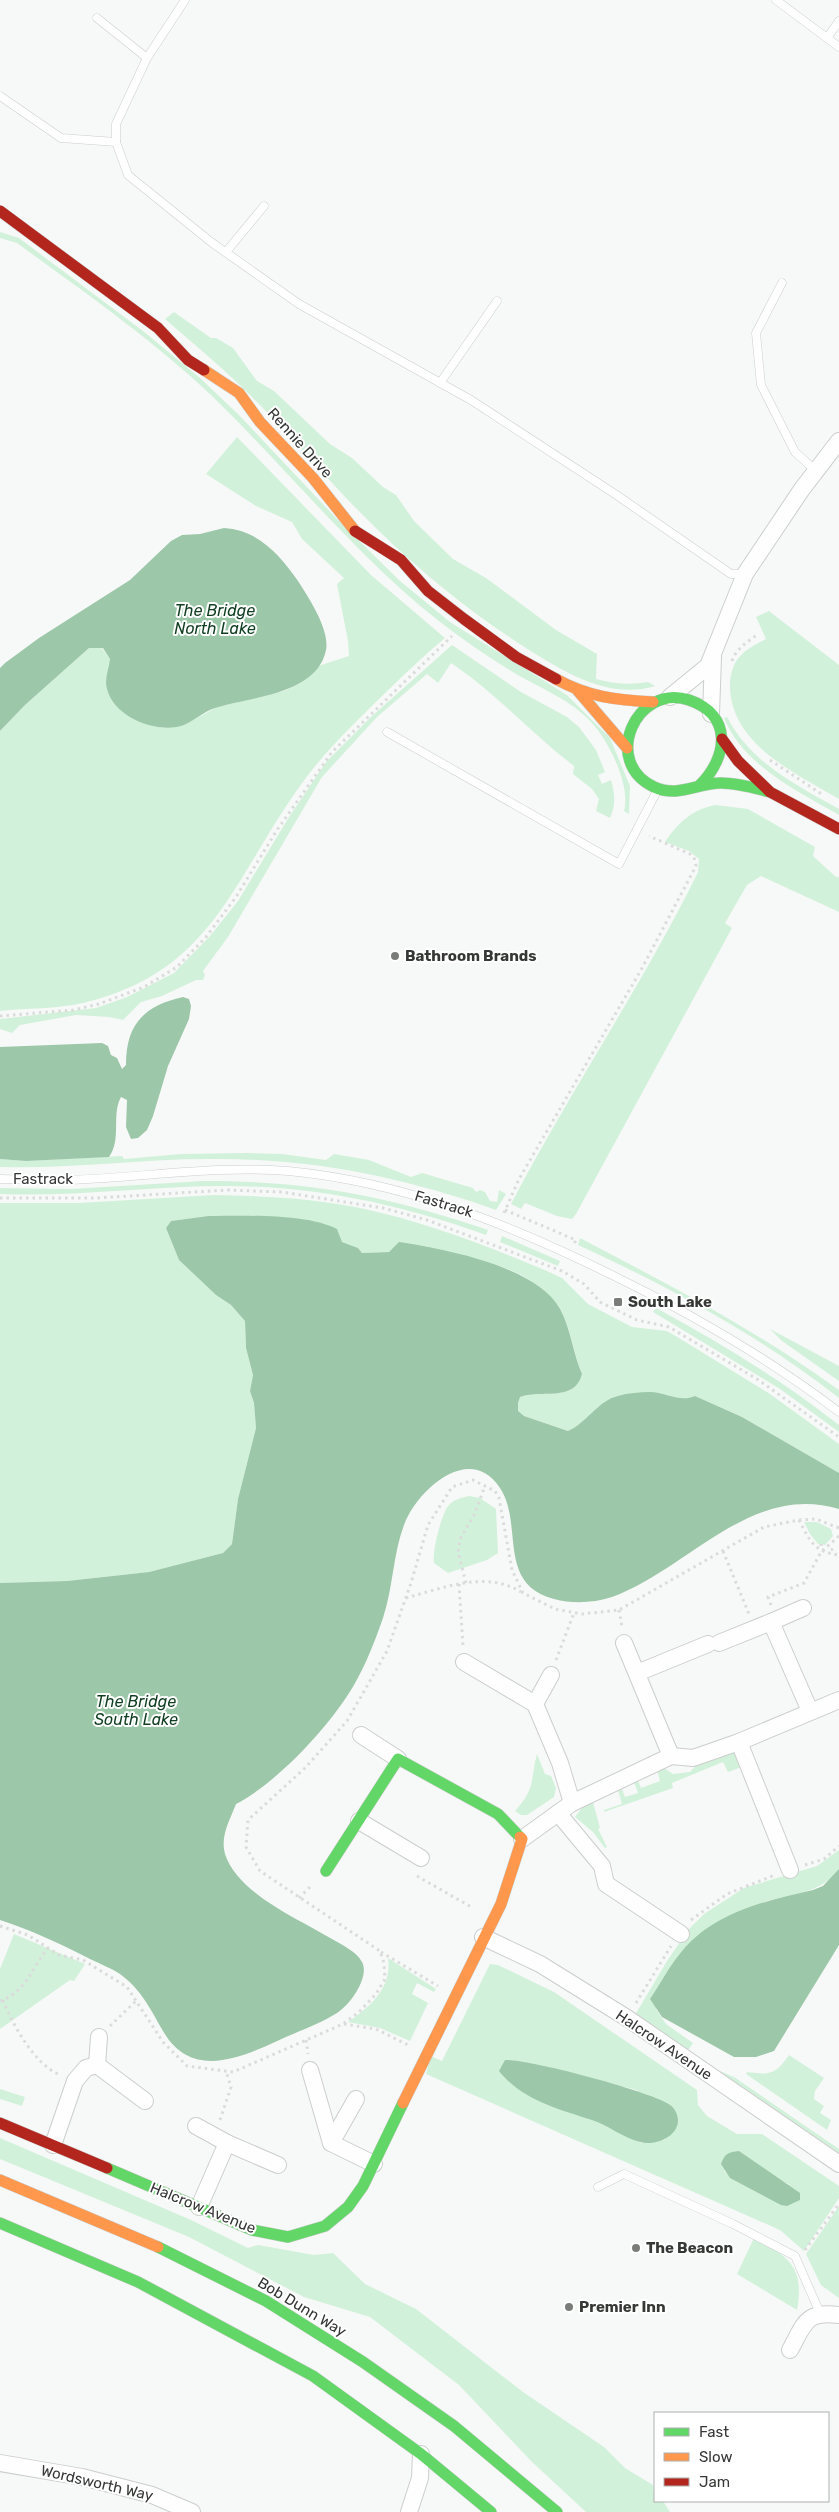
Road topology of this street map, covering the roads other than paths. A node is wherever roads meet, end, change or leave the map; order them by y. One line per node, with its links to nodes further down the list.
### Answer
1 (186, 0): 7 (lane)
2 (776, 0): 5 (lane)
3 (97, 18): 7 (lane)
4 (839, 21): 5 (lane)
5 (827, 38): 6 (lane)
6 (839, 47)
7 (147, 58): 9 (lane)
8 (0, 96): 9 (lane)
9 (116, 142): 12 (lane)
10 (264, 206): 12 (lane)
11 (0, 212): 20 (street, Rennie Drive)
12 (226, 252): 15 (lane)
13 (782, 283): 17 (lane)
14 (497, 301): 15 (lane)
15 (440, 383): 18 (lane)
16 (839, 441): 17 (street)
17 (816, 471): 18 (street)
18 (746, 574): 19 (street)
19 (713, 655): 21 (street); 23 (street)
20 (578, 692): 22 (street, Rennie Drive); 26 (street, Rennie Drive)
21 (670, 697): 22 (street, Rennie Drive); 23 (street, Rennie Drive)
22 (654, 702): 26 (street, Rennie Drive)
23 (711, 714): 25 (street, Rennie Drive)
24 (387, 732): 28 (lane)
25 (722, 739): 27 (street); 29 (street, Rennie Drive)
26 (627, 748): 28 (street, Rennie Drive)
27 (700, 785): 28 (street, Rennie Drive); 29 (street, Rennie Drive)
28 (658, 789)
29 (770, 792): 30 (street, Rennie Drive)
30 (839, 829)
31 (0, 1179): 32 (lane, Fastrack)
32 (839, 1412)
33 (803, 1608): 34 (street)
34 (774, 1621): 37 (street); 41 (street)
35 (624, 1643): 37 (street)
36 (464, 1662): 40 (street)
37 (637, 1673): 44 (street)
38 (551, 1675): 40 (street)
39 (839, 1700): 41 (street)
40 (535, 1704): 46 (street)
41 (810, 1712): 43 (street)
42 (361, 1734): 45 (street)
43 (739, 1742): 44 (street); 51 (street)
44 (671, 1756): 46 (street)
45 (398, 1759): 48 (street); 49 (street)
46 (572, 1803): 47 (street)
47 (558, 1813): 49 (street); 53 (street)
48 (358, 1821): 50 (street); 52 (street)
49 (522, 1839): 54 (street, Halcrow Avenue)
50 (421, 1858)
51 (790, 1870)
52 (326, 1871)
53 (681, 1934)
54 (483, 1937): 65 (street, Halcrow Avenue); 66 (street, Halcrow Avenue)
55 (99, 2037): 56 (street)
56 (97, 2065): 59 (street); 64 (street)
57 (310, 2070): 63 (street)
58 (356, 2099): 63 (street)
59 (145, 2102)
60 (0, 2123): 64 (street, Halcrow Avenue)
61 (196, 2126): 62 (street)
62 (220, 2139): 67 (street); 70 (street)
63 (331, 2143): 65 (street)
64 (53, 2145): 70 (street, Halcrow Avenue)
65 (374, 2164): 70 (street, Halcrow Avenue)
66 (839, 2164)
67 (278, 2165)
68 (0, 2180): 80 (street, Bob Dunn Way)
69 (598, 2187): 72 (lane)
70 (200, 2207)
71 (0, 2223): 75 (street)
72 (820, 2313): 73 (street); 74 (street)
73 (839, 2315)
74 (790, 2350)
75 (422, 2454): 78 (street); 79 (street)
76 (0, 2463): 77 (street, Wordsworth Way)
77 (192, 2512)
78 (409, 2512)
79 (491, 2512)
80 (557, 2512)

